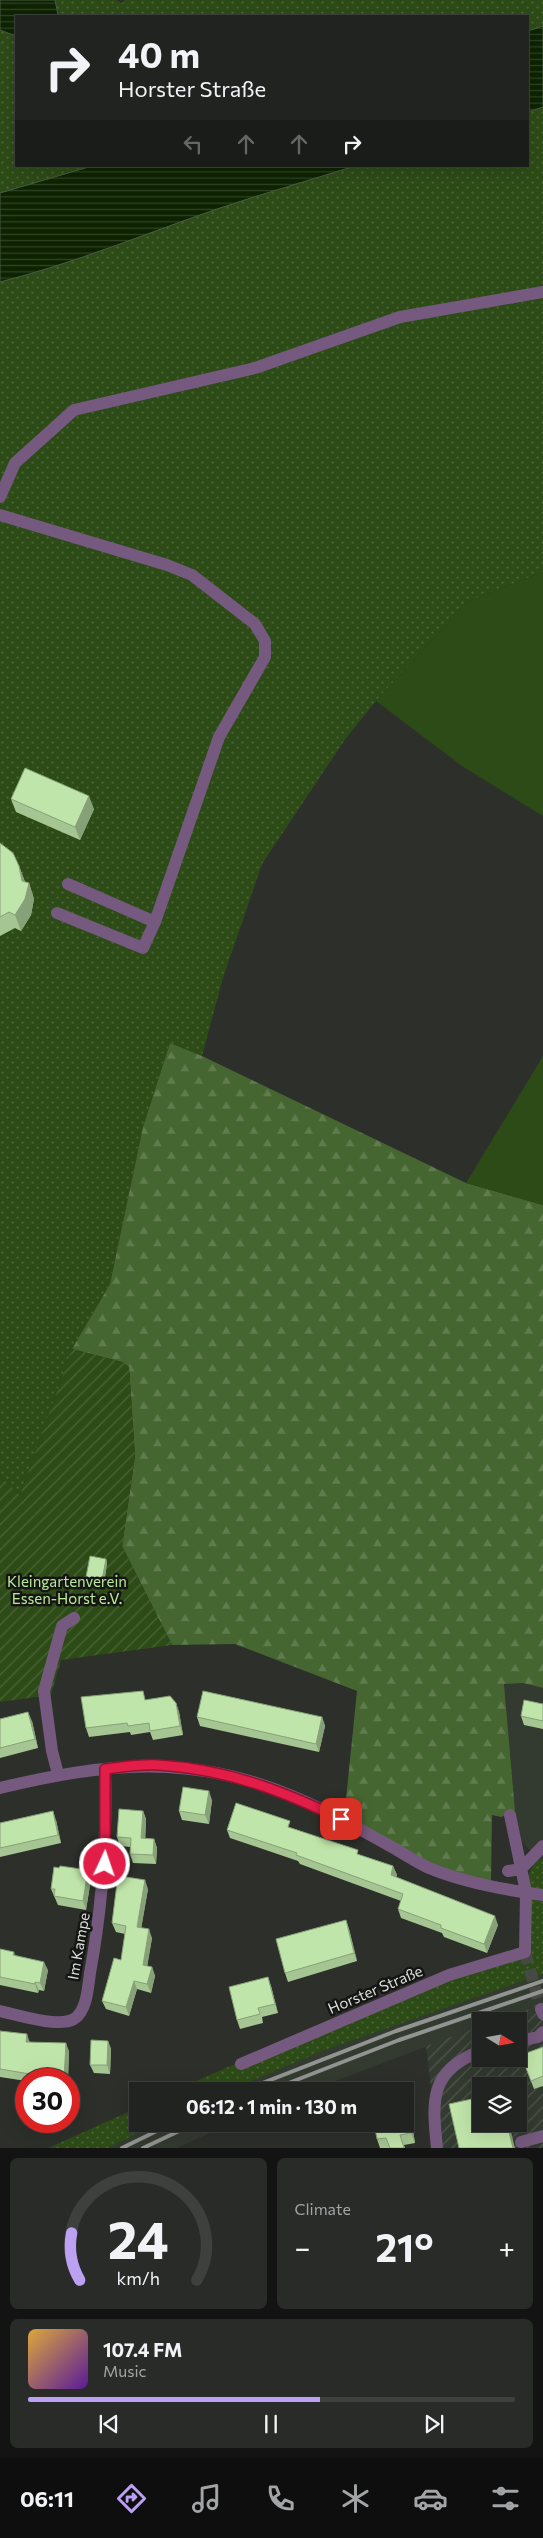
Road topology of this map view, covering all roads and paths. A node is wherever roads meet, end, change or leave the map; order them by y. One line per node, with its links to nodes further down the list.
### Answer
1 (543, 292): 2 (street)
2 (0, 497)
3 (0, 515): 6 (street)
4 (68, 884): 6 (street)
5 (57, 913): 6 (street)
6 (155, 922)
7 (74, 1618): 9 (street)
8 (105, 1769): 9 (street); 15 (street); 17 (street, Im Kampe)
9 (58, 1774): 10 (street)
10 (0, 1788)
11 (510, 1815): 13 (street)
12 (543, 1846): 13 (street)
13 (522, 1870): 14 (street); 15 (street)
14 (508, 1871)
15 (526, 1892): 16 (street); 21 (street, Horster Straße)
16 (543, 1894)
17 (0, 2011)
18 (543, 2032): 19 (street)
19 (528, 2039)
20 (472, 2056): 24 (street)
21 (241, 2064)
22 (543, 2136): 23 (street)
23 (521, 2142)
24 (437, 2148)

